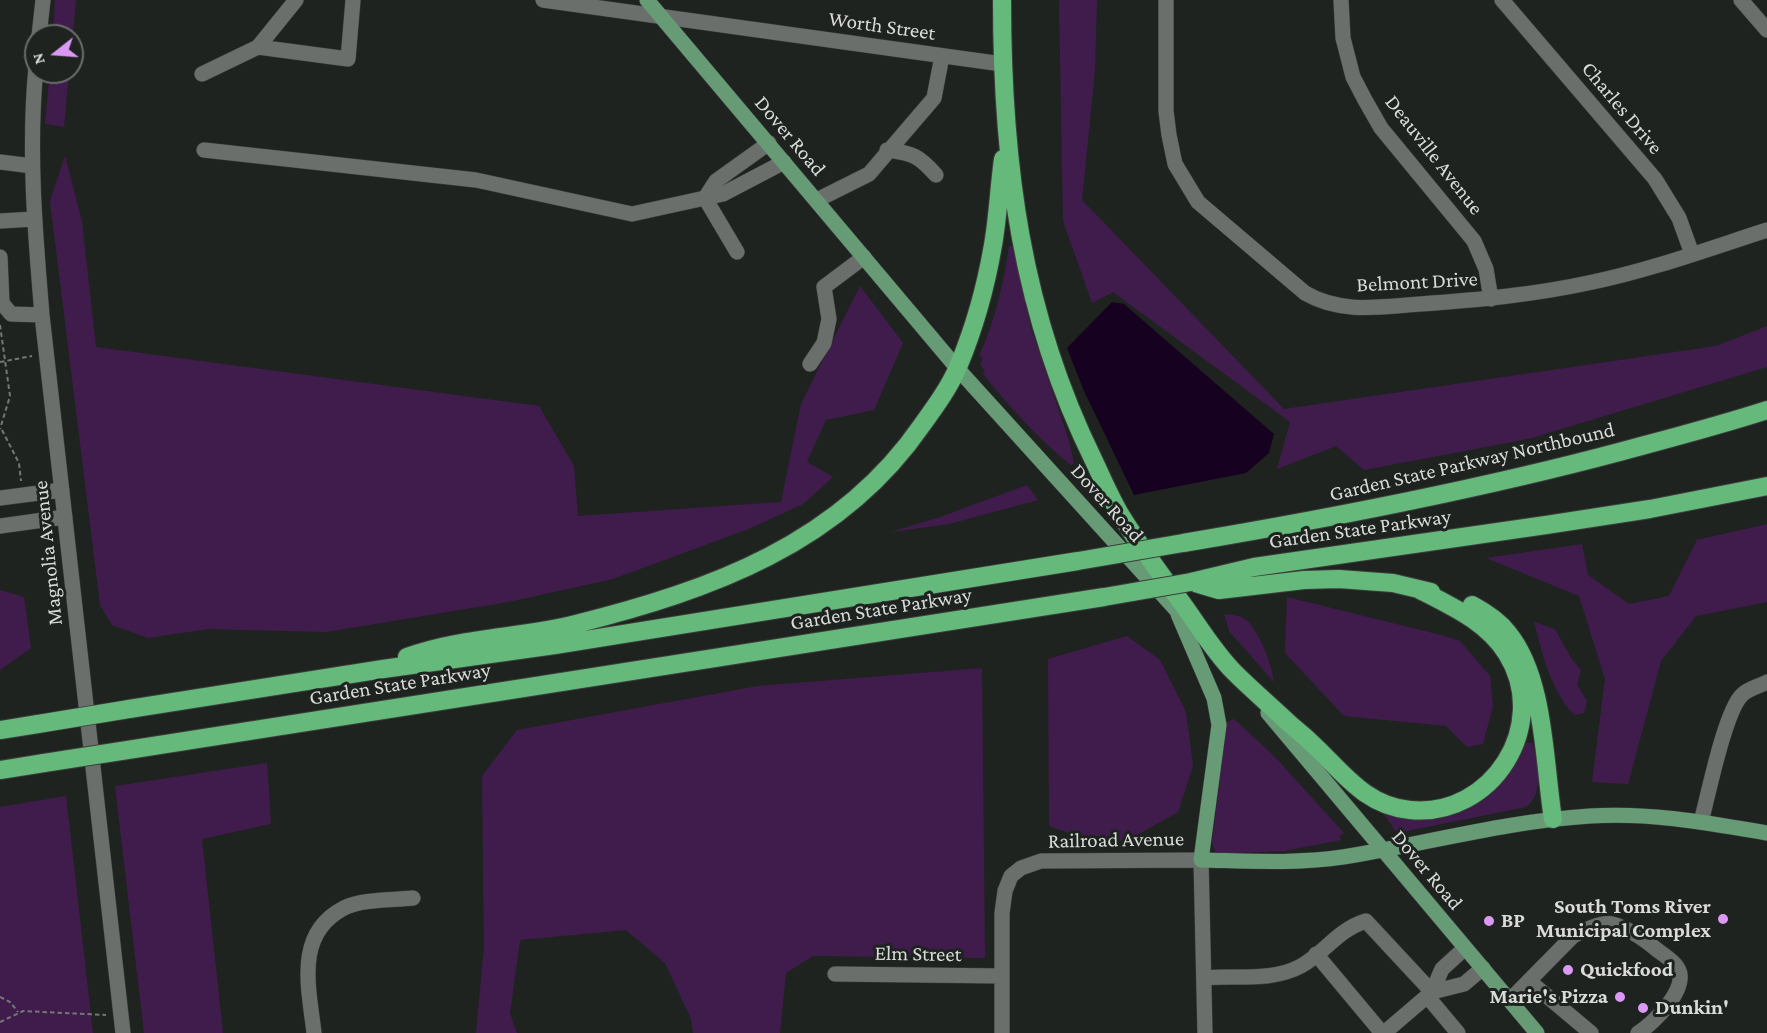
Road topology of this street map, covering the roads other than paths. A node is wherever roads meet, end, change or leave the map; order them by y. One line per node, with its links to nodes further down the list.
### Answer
1 (43, 0): 12 (street)
2 (296, 0): 14 (street)
3 (353, 0): 14 (street)
4 (543, 0): 11 (street, Worth Street)
5 (647, 0): 11 (main road, Dover Road)
6 (1002, 0): 16 (highway)
7 (1166, 0): 36 (street, Belmont Drive)
8 (1341, 0): 36 (street, Deauville Avenue)
9 (1502, 0): 33 (street, Charles Drive)
10 (1741, 0): 13 (street)
11 (662, 17): 15 (street, Worth Street); 20 (main road, Dover Road)
12 (40, 24)
13 (1767, 30)
14 (258, 47): 17 (street)
15 (942, 56): 16 (street, Worth Street); 22 (street)
16 (1002, 64): 19 (highway)
17 (202, 74)
18 (34, 84): 25 (street, Magnolia Avenue)
19 (1006, 134): 39 (highway); 51 (highway)
20 (769, 143): 24 (main road, Dover Road); 27 (street)
21 (204, 150): 27 (street)
22 (887, 150): 26 (street); 28 (street)
23 (0, 162): 25 (street)
24 (784, 162): 27 (street); 28 (main road, Dover Road)
25 (32, 166): 29 (street, Magnolia Avenue)
26 (936, 175)
27 (705, 198): 32 (street)
28 (817, 200): 35 (main road, Dover Road)
29 (34, 219): 30 (street); 37 (street, Magnolia Avenue)
30 (0, 221)
31 (1767, 230): 33 (street, Belmont Drive)
32 (737, 252)
33 (1692, 254): 36 (street, Belmont Drive)
34 (0, 257): 37 (street)
35 (864, 257): 38 (street); 39 (main road, Dover Road)
36 (1491, 299)
37 (42, 315): 42 (street, Magnolia Avenue)
38 (810, 364)
39 (957, 368): 49 (main road, Dover Road); 50 (highway)
40 (1767, 410): 46 (highway, Garden State Parkway Northbound)
41 (1767, 486): 47 (highway, Garden State Parkway)
42 (62, 490): 43 (street); 44 (street, Magnolia Avenue)
43 (0, 498)
44 (65, 517): 45 (street); 70 (street, Magnolia Avenue)
45 (0, 526)
46 (1183, 543): 50 (highway, Garden State Parkway, bridge)
47 (1191, 582): 48 (highway); 54 (highway, Garden State Parkway, bridge)
48 (1420, 590): 51 (highway); 55 (highway)
49 (1175, 609): 51 (main road, Dover Road); 59 (main road)
50 (382, 669): 53 (highway, Garden State Parkway, bridge)
51 (1231, 670): 58 (main road, Dover Road)
52 (1767, 682): 56 (street)
53 (0, 730)
54 (0, 770)
55 (1553, 819): 56 (main road, Railroad Avenue); 58 (main road, Railroad Avenue)
56 (1701, 822): 57 (main road, Railroad Avenue)
57 (1767, 833)
58 (1383, 849): 59 (main road, Railroad Avenue); 61 (main road, Dover Road)
59 (1201, 860): 65 (street, Railroad Avenue); 66 (street)
60 (413, 898): 71 (street)
61 (1465, 948): 63 (main road, Dover Road); 68 (street)
62 (1316, 954): 66 (street); 68 (street); 75 (street)
63 (1483, 968): 68 (street); 69 (main road, Dover Road)
64 (835, 974): 65 (street, Elm Street)
65 (1002, 976): 72 (street, Railroad Avenue)
66 (1205, 978): 74 (street)
67 (1529, 981): 69 (street); 78 (street); 79 (street)
68 (1429, 994): 75 (street); 76 (street)
69 (1510, 1000): 77 (main road, Dover Road)
70 (123, 1033)
71 (314, 1033)
72 (1002, 1033)
73 (1194, 1033): 74 (street)
74 (1205, 1033)
75 (1383, 1033)
76 (1458, 1033)
77 (1537, 1033)
78 (1591, 1033)
79 (1638, 1033)

